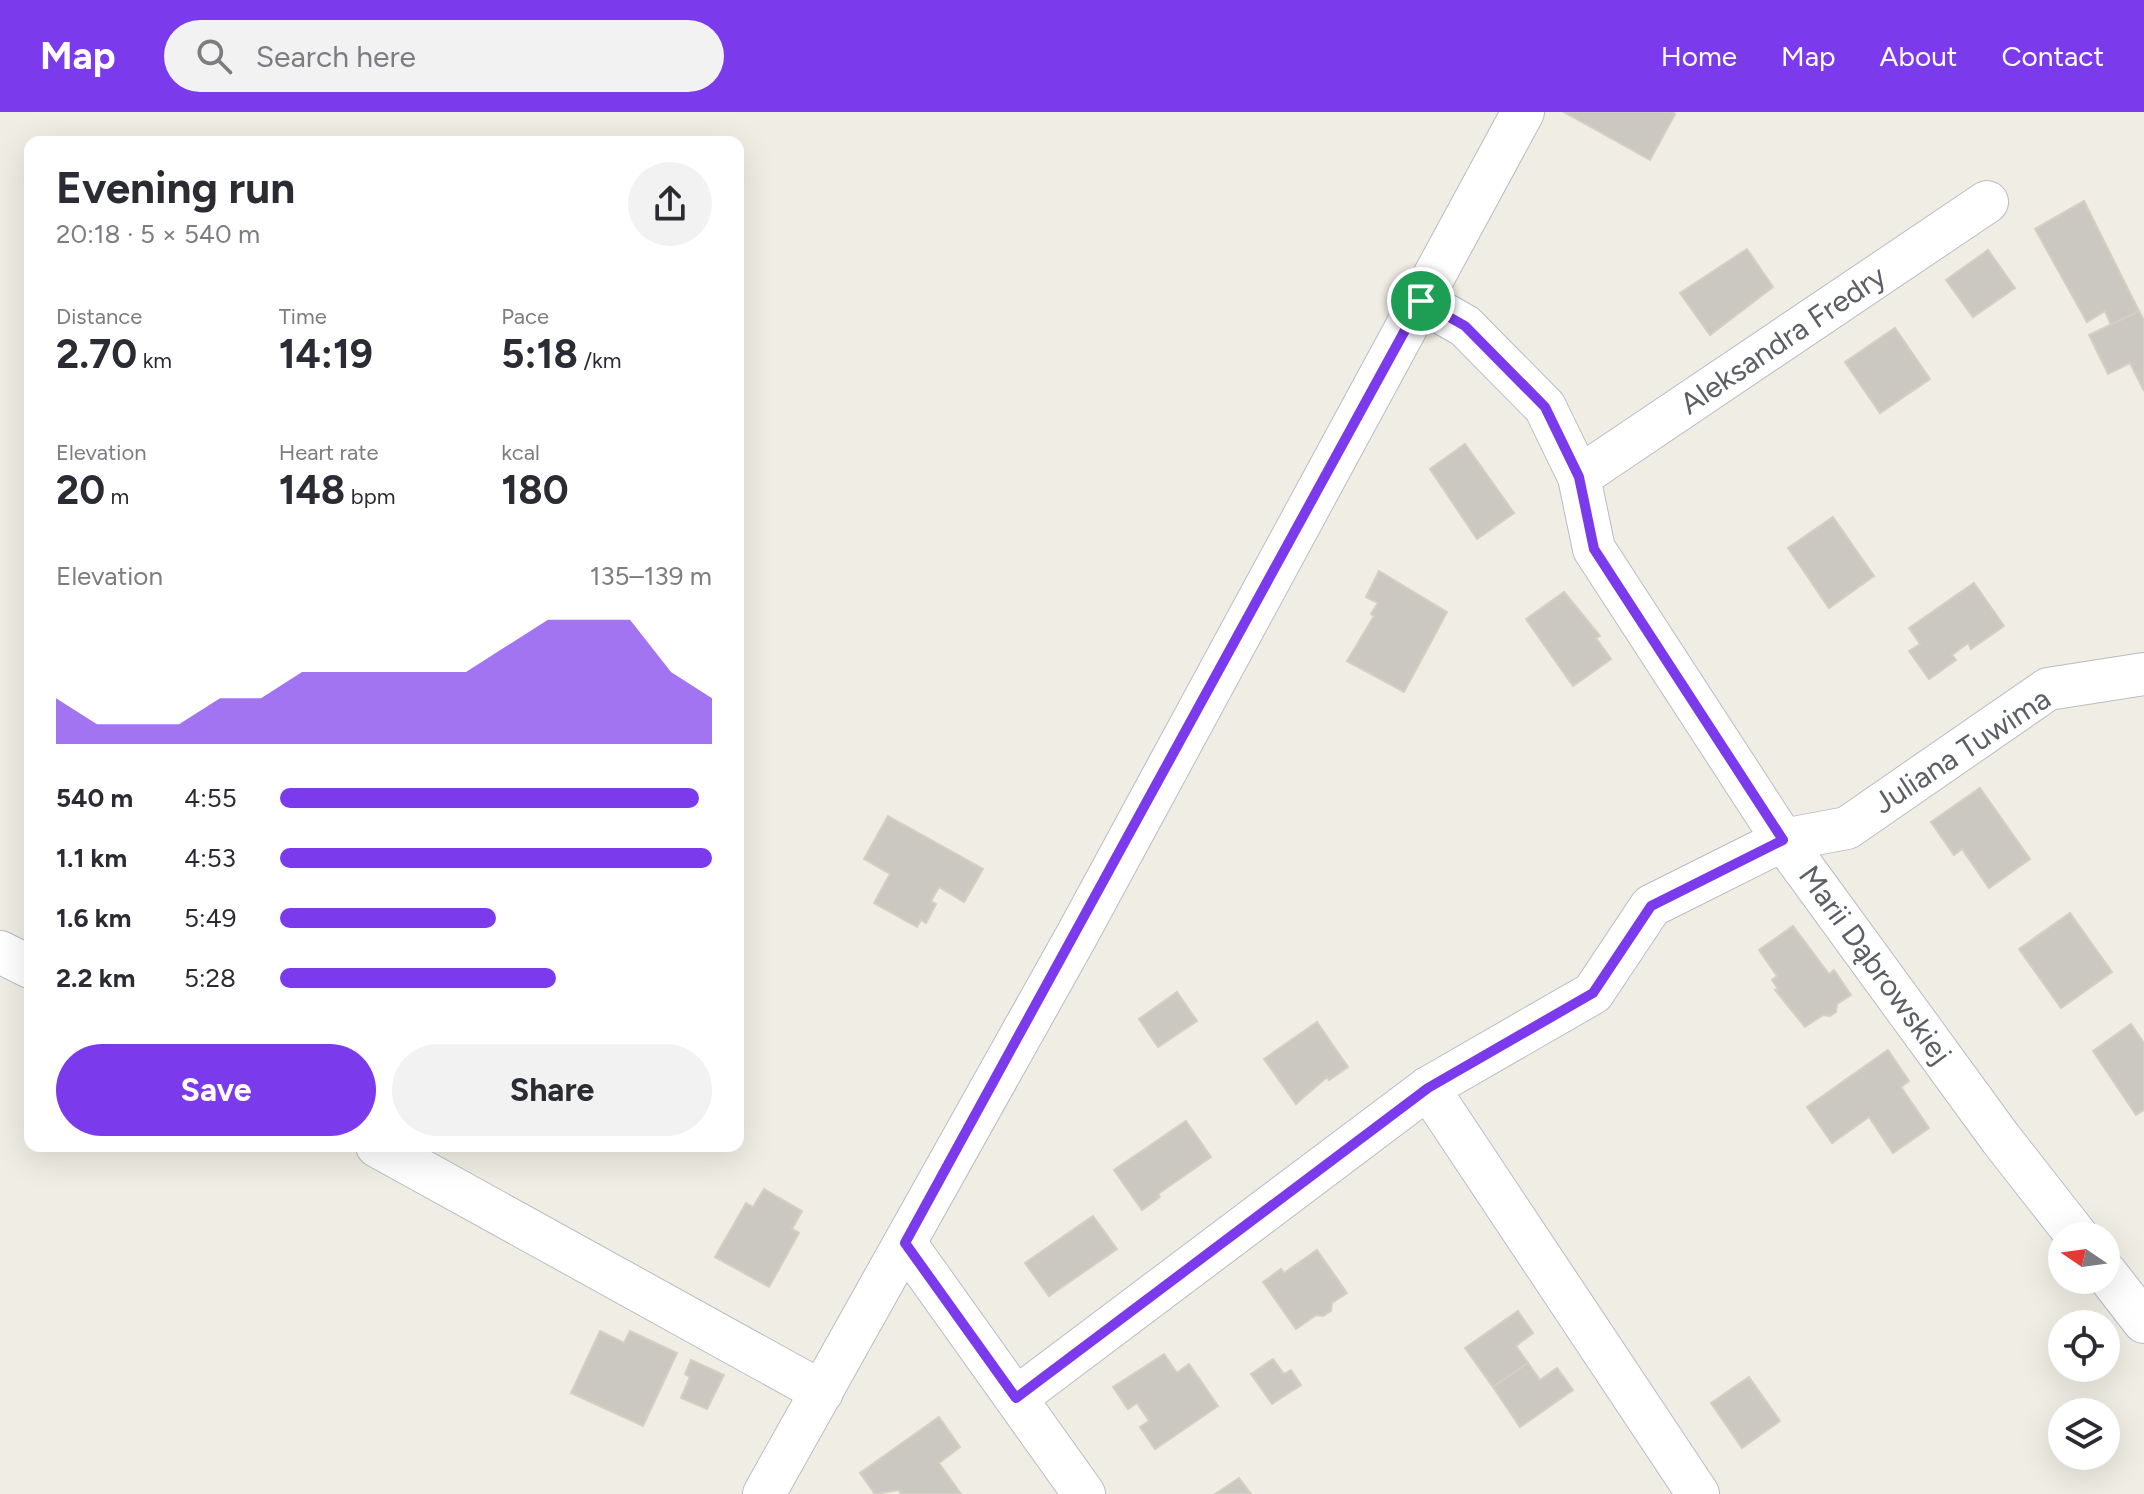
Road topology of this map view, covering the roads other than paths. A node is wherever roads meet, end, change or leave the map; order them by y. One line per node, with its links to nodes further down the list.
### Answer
1 (1523, 112): 3 (street)
2 (1987, 202): 4 (street, Aleksandra Fredry)
3 (1421, 301): 4 (street, Marii Dąbrowskiej); 12 (street)
4 (1579, 477): 6 (street, Marii Dąbrowskiej)
5 (2144, 674): 6 (street, Juliana Tuwima)
6 (1783, 840): 9 (street, Juliana Tuwima); 11 (street, Marii Dąbrowskiej)
7 (0, 952): 8 (street)
8 (24, 964)
9 (1428, 1088): 16 (street, Juliana Tuwima); 19 (street)
10 (388, 1152): 15 (street)
11 (2066, 1222)
12 (905, 1243): 15 (street); 16 (street)
13 (2120, 1291): 14 (street)
14 (2144, 1322)
15 (822, 1392): 17 (street)
16 (1016, 1398): 18 (street)
17 (764, 1494)
18 (1084, 1494)
19 (1698, 1494)

